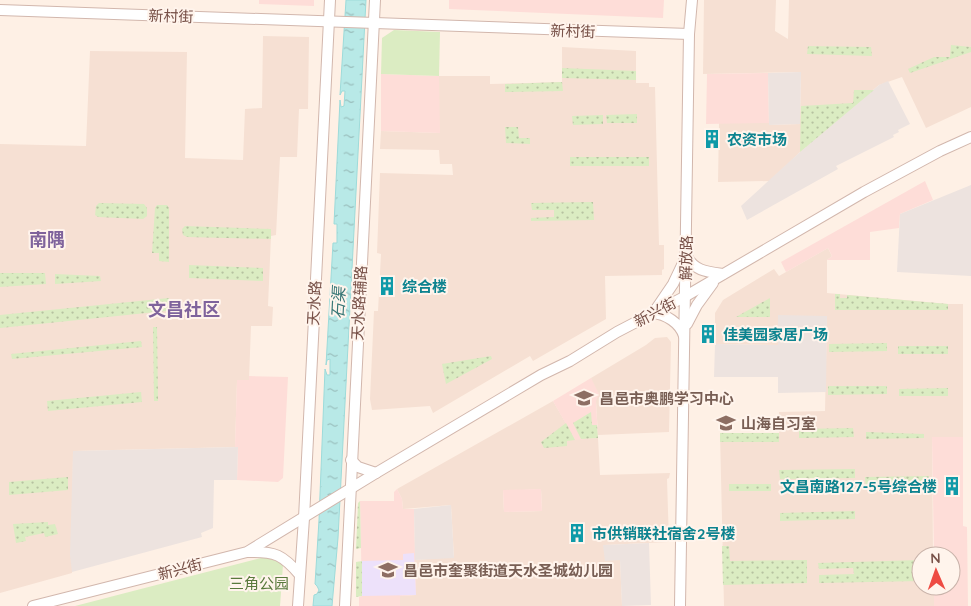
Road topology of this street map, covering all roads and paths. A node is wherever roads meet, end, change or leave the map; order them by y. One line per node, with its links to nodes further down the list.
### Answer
1 (330, 0): 5 (street, 天水路)
2 (375, 0): 6 (street, 天水路辅路)
3 (692, 0): 7 (street, 解放路)
4 (0, 10): 5 (street, 新村街)
5 (329, 21): 6 (street, 新村街); 17 (street, 天水路)
6 (371, 23): 7 (street, 新村街); 14 (street, 天水路辅路)
7 (689, 34): 9 (street, 解放路)
8 (971, 137): 10 (street, 新兴街)
9 (686, 255): 10 (street); 11 (street, 解放路); 12 (street)
10 (721, 275): 11 (street, 新兴街); 13 (street)
11 (686, 296): 12 (street, 新兴街); 13 (street, 解放路)
12 (652, 314): 13 (street); 15 (street, 新兴街)
13 (685, 332): 23 (street, 解放路)
14 (351, 460): 15 (street); 16 (street, 天水路辅路)
15 (376, 473): 16 (street, 新兴街)
16 (347, 491): 17 (street, 新兴街); 22 (street, 天水路辅路)
17 (304, 518): 18 (street, 新兴街); 19 (street, 天水路)
18 (248, 552): 19 (street); 20 (street, 新兴街)
19 (300, 575): 21 (street, 天水路)
20 (34, 606)
21 (298, 606)
22 (345, 606)
23 (680, 606)

